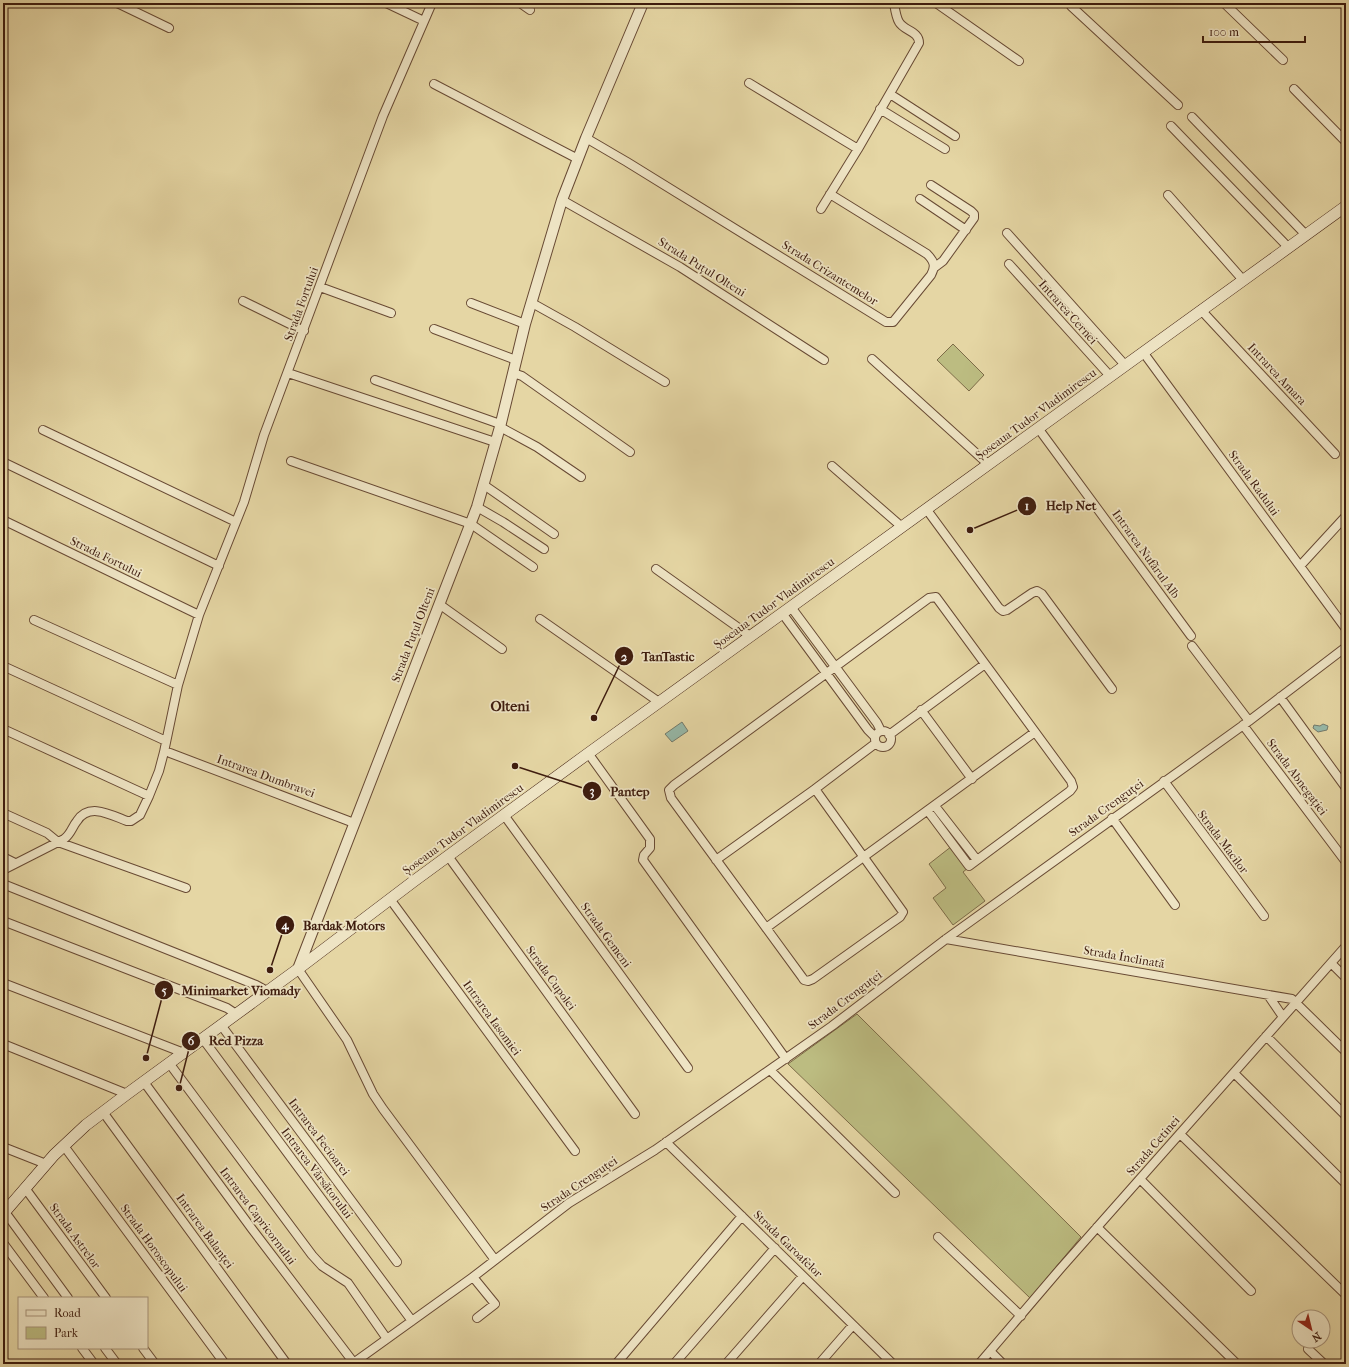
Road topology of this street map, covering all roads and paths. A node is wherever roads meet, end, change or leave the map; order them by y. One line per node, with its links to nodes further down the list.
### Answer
1 (117, 3): 12 (street)
2 (386, 3): 11 (street)
3 (432, 3): 11 (street, Strada Fortului)
4 (520, 3): 10 (street)
5 (643, 3): 24 (street, Strada Puțul Olteni)
6 (894, 3): 18 (street)
7 (936, 3): 14 (street)
8 (1072, 3): 19 (street)
9 (1224, 3): 13 (street)
10 (530, 10)
11 (424, 21): 43 (street, Strada Fortului)
12 (169, 28)
13 (1283, 60)
14 (1019, 61)
15 (434, 84): 28 (street)
16 (749, 84): 26 (street)
17 (1294, 89): 25 (street)
18 (890, 94): 20 (street); 23 (street)
19 (1178, 105)
20 (880, 109): 26 (street); 27 (street)
21 (1192, 117): 38 (street)
22 (1171, 126): 39 (street)
23 (955, 136)
24 (586, 138): 28 (street, Strada Puțul Olteni); 41 (street, Strada Crizantemelor)
25 (1346, 142)
26 (858, 149): 30 (street)
27 (945, 150)
28 (578, 159): 33 (street, Strada Puțul Olteni)
29 (931, 185): 36 (street, Strada Crizantemelor)
30 (830, 194): 35 (street); 41 (street)
31 (1168, 195): 42 (street)
32 (920, 199): 36 (street)
33 (562, 200): 46 (street, Strada Puțul Olteni); 55 (street, Strada Puțul Olteni)
34 (1346, 206): 38 (main road, Șoseaua Tudor Vladimirescu)
35 (821, 210)
36 (966, 230): 41 (street, Strada Crizantemelor)
37 (1008, 233): 56 (street)
38 (1306, 235): 39 (main road, Șoseaua Tudor Vladimirescu)
39 (1288, 247): 42 (main road, Șoseaua Tudor Vladimirescu)
40 (1009, 264): 59 (street, Intrarea Cernei)
41 (935, 267)
42 (1243, 280): 47 (main road, Șoseaua Tudor Vladimirescu)
43 (320, 287): 48 (street); 51 (street, Strada Fortului)
44 (243, 301): 51 (street)
45 (472, 303): 49 (street)
46 (532, 303): 49 (street, Strada Puțul Olteni); 61 (street)
47 (1201, 310): 52 (main road, Șoseaua Tudor Vladimirescu); 67 (street, Intrarea Amara)
48 (391, 313)
49 (525, 324): 54 (street, Strada Puțul Olteni)
50 (434, 329): 54 (street)
51 (304, 331): 57 (street, Strada Fortului)
52 (1143, 352): 56 (main road, Șoseaua Tudor Vladimirescu); 84 (street, Strada Radului)
53 (872, 359): 70 (street)
54 (516, 360): 58 (street, Strada Puțul Olteni)
55 (824, 360)
56 (1126, 365): 59 (main road, Șoseaua Tudor Vladimirescu)
57 (288, 373): 65 (street); 78 (street, Strada Fortului)
58 (513, 373): 62 (street, Strada Puțul Olteni); 66 (street)
59 (1110, 376): 63 (main road, Șoseaua Tudor Vladimirescu)
60 (375, 380): 62 (street)
61 (665, 382)
62 (500, 426): 65 (street, Strada Puțul Olteni); 72 (street)
63 (1038, 428): 70 (main road, Șoseaua Tudor Vladimirescu); 94 (street, Intrarea Nufărul Alb)
64 (43, 430): 78 (street)
65 (495, 442): 73 (street, Strada Puțul Olteni)
66 (630, 452)
67 (1336, 454)
68 (291, 461): 79 (street)
69 (3, 462): 83 (street)
70 (988, 464): 75 (main road, Șoseaua Tudor Vladimirescu)
71 (832, 466): 80 (street)
72 (581, 478)
73 (484, 485): 74 (street, Strada Puțul Olteni); 81 (street)
74 (476, 507): 79 (street, Strada Puțul Olteni); 82 (street)
75 (926, 510): 80 (main road, Șoseaua Tudor Vladimirescu); 103 (street)
76 (1346, 516): 84 (street)
77 (3, 520): 89 (street, Strada Fortului)
78 (236, 522): 83 (street, Strada Fortului)
79 (471, 524): 85 (street); 87 (street, Strada Puțul Olteni)
80 (902, 527): 88 (main road, Șoseaua Tudor Vladimirescu)
81 (554, 534)
82 (544, 549)
83 (219, 566): 89 (street, Strada Fortului)
84 (1300, 566): 92 (street, Strada Radului)
85 (533, 567)
86 (656, 569): 93 (street)
87 (439, 604): 97 (street); 126 (street, Strada Puțul Olteni)
88 (787, 610): 93 (main road, Șoseaua Tudor Vladimirescu); 100 (street); 101 (street)
89 (199, 615): 102 (street, Strada Fortului)
90 (540, 619): 106 (street)
91 (34, 620): 102 (street)
92 (1346, 629)
93 (750, 636): 106 (main road, Șoseaua Tudor Vladimirescu)
94 (1191, 636)
95 (1192, 646): 109 (street, Strada Abnegației)
96 (1346, 647): 104 (street, Strada Crenguței)
97 (502, 649)
98 (985, 664): 100 (street); 108 (street); 111 (street)
99 (3, 666): 113 (street)
100 (835, 667): 101 (street); 105 (street)
101 (827, 673): 107 (street); 131 (street)
102 (178, 685): 113 (street, Strada Fortului)
103 (1112, 689)
104 (1280, 697): 109 (street, Strada Crenguței); 118 (street)
105 (858, 699): 107 (street); 112 (street)
106 (660, 702): 115 (main road, Șoseaua Tudor Vladimirescu)
107 (850, 705): 112 (street)
108 (921, 710): 112 (street); 116 (street)
109 (1246, 723): 117 (street, Strada Crenguței); 133 (street, Strada Abnegației)
110 (3, 729): 120 (street)
111 (1035, 732): 116 (street); 132 (street)
112 (880, 736): 119 (street)
113 (166, 742): 120 (street, Strada Fortului)
114 (170, 753): 126 (street, Intrarea Dumbravei)
115 (588, 753): 124 (main road, Șoseaua Tudor Vladimirescu); 160 (street)
116 (972, 779): 121 (street)
117 (1164, 782): 125 (street, Strada Crenguței); 140 (street, Strada Macilor)
118 (1346, 788)
119 (815, 789): 129 (street); 131 (street)
120 (149, 796): 127 (street, Strada Fortului)
121 (935, 806): 122 (street); 132 (street)
122 (928, 811): 129 (street); 132 (street)
123 (3, 813): 127 (street)
124 (504, 815): 128 (main road, Șoseaua Tudor Vladimirescu); 162 (street, Strada Gemeni)
125 (1112, 818): 139 (street); 143 (street, Strada Crenguței)
126 (354, 822): 146 (street, Strada Puțul Olteni)
127 (58, 842): 134 (street, Strada Fortului); 137 (street)
128 (448, 856): 138 (main road, Șoseaua Tudor Vladimirescu); 168 (street, Strada Cupolei)
129 (864, 857): 142 (street); 142 (street)
130 (3, 858): 134 (street)
131 (716, 860): 142 (street)
132 (977, 860)
133 (1346, 862)
134 (15, 863): 135 (street, Strada Fortului)
135 (3, 870)
136 (3, 884): 149 (street)
137 (186, 888)
138 (390, 899): 146 (main road, Șoseaua Tudor Vladimirescu); 174 (street, Intrarea Iasomiei)
139 (1175, 905)
140 (1264, 916)
141 (3, 921): 152 (street)
142 (766, 928)
143 (946, 939): 150 (street, Strada Înclinată); 160 (street, Strada Crenguței)
144 (1346, 946): 145 (street, Strada Cetinei)
145 (1331, 963): 147 (street); 151 (street, Strada Cetinei)
146 (298, 969): 149 (main road, Șoseaua Tudor Vladimirescu); 186 (street)
147 (1346, 978)
148 (3, 983): 158 (street)
149 (267, 991): 152 (main road, Șoseaua Tudor Vladimirescu)
150 (1268, 995): 151 (street, Strada Înclinată); 153 (street)
151 (1296, 1002): 153 (street, Strada Cetinei); 159 (street)
152 (236, 1014): 154 (main road, Șoseaua Tudor Vladimirescu)
153 (1283, 1017): 155 (street, Strada Cetinei)
154 (221, 1025): 156 (main road, Șoseaua Tudor Vladimirescu); 187 (street, Intrarea Fecioarei)
155 (1266, 1036): 164 (street, Strada Cetinei); 169 (street)
156 (203, 1039): 158 (main road, Șoseaua Tudor Vladimirescu); 197 (street, Intrarea Vărsătorului)
157 (3, 1044): 166 (street)
158 (184, 1052): 161 (main road, Șoseaua Tudor Vladimirescu)
159 (1346, 1052)
160 (786, 1058): 163 (street, Strada Crenguței)
161 (169, 1063): 165 (main road, Șoseaua Tudor Vladimirescu); 199 (street)
162 (688, 1068)
163 (770, 1070): 171 (street, Strada Crenguței); 179 (street)
164 (1234, 1073): 170 (street, Strada Cetinei); 177 (street)
165 (144, 1082): 166 (main road, Șoseaua Tudor Vladimirescu); 205 (street, Intrarea Capricornului)
166 (127, 1094): 167 (main road, Șoseaua Tudor Vladimirescu)
167 (103, 1112): 172 (main road, Șoseaua Tudor Vladimirescu); 210 (street, Intrarea Balanței)
168 (635, 1114)
169 (1346, 1116)
170 (1180, 1134): 176 (street, Strada Cetinei); 191 (street)
171 (666, 1142): 181 (street, Strada Garoafelor); 186 (street, Strada Crenguței)
172 (64, 1146): 175 (main road, Șoseaua Tudor Vladimirescu); 209 (street, Strada Horoscopului)
173 (3, 1147): 175 (street)
174 (575, 1151)
175 (46, 1164): 178 (main road, Șoseaua Tudor Vladimirescu)
176 (1140, 1179): 182 (street, Strada Cetinei); 190 (street)
177 (1346, 1184)
178 (25, 1188): 180 (main road, Șoseaua Tudor Vladimirescu); 194 (street, Strada Astrelor)
179 (895, 1193)
180 (4, 1213): 193 (street)
181 (742, 1216): 185 (street, Strada Garoafelor); 211 (street)
182 (1097, 1227): 195 (street, Strada Cetinei); 218 (street)
183 (938, 1237): 195 (street)
184 (3, 1243): 192 (street)
185 (775, 1248): 188 (street, Strada Garoafelor); 212 (street)
186 (495, 1260): 189 (street, Strada Crenguței)
187 (396, 1262)
188 (803, 1276): 198 (street, Strada Garoafelor); 213 (street)
189 (473, 1277): 196 (street); 197 (street, Strada Crenguței)
190 (1251, 1291)
191 (1346, 1296)
192 (43, 1297)
193 (67, 1297)
194 (105, 1297)
195 (1021, 1316): 204 (street, Strada Cetinei)
196 (477, 1318)
197 (412, 1321): 199 (street, Strada Crenguței)
198 (854, 1325): 214 (street); 215 (street, Strada Garoafelor)
199 (388, 1339): 205 (street, Strada Crenguței)
200 (83, 1349): 206 (street)
201 (106, 1349): 207 (street)
202 (144, 1349): 208 (street)
203 (1308, 1349): 219 (street)
204 (990, 1351): 216 (street, Strada Cetinei); 217 (street)
205 (357, 1363)
206 (94, 1364)
207 (117, 1364)
208 (155, 1364)
209 (225, 1364)
210 (287, 1364)
211 (616, 1364)
212 (674, 1364)
213 (726, 1364)
214 (819, 1364)
215 (893, 1364)
216 (979, 1364)
217 (1003, 1364)
218 (1237, 1364)
219 (1324, 1364)

